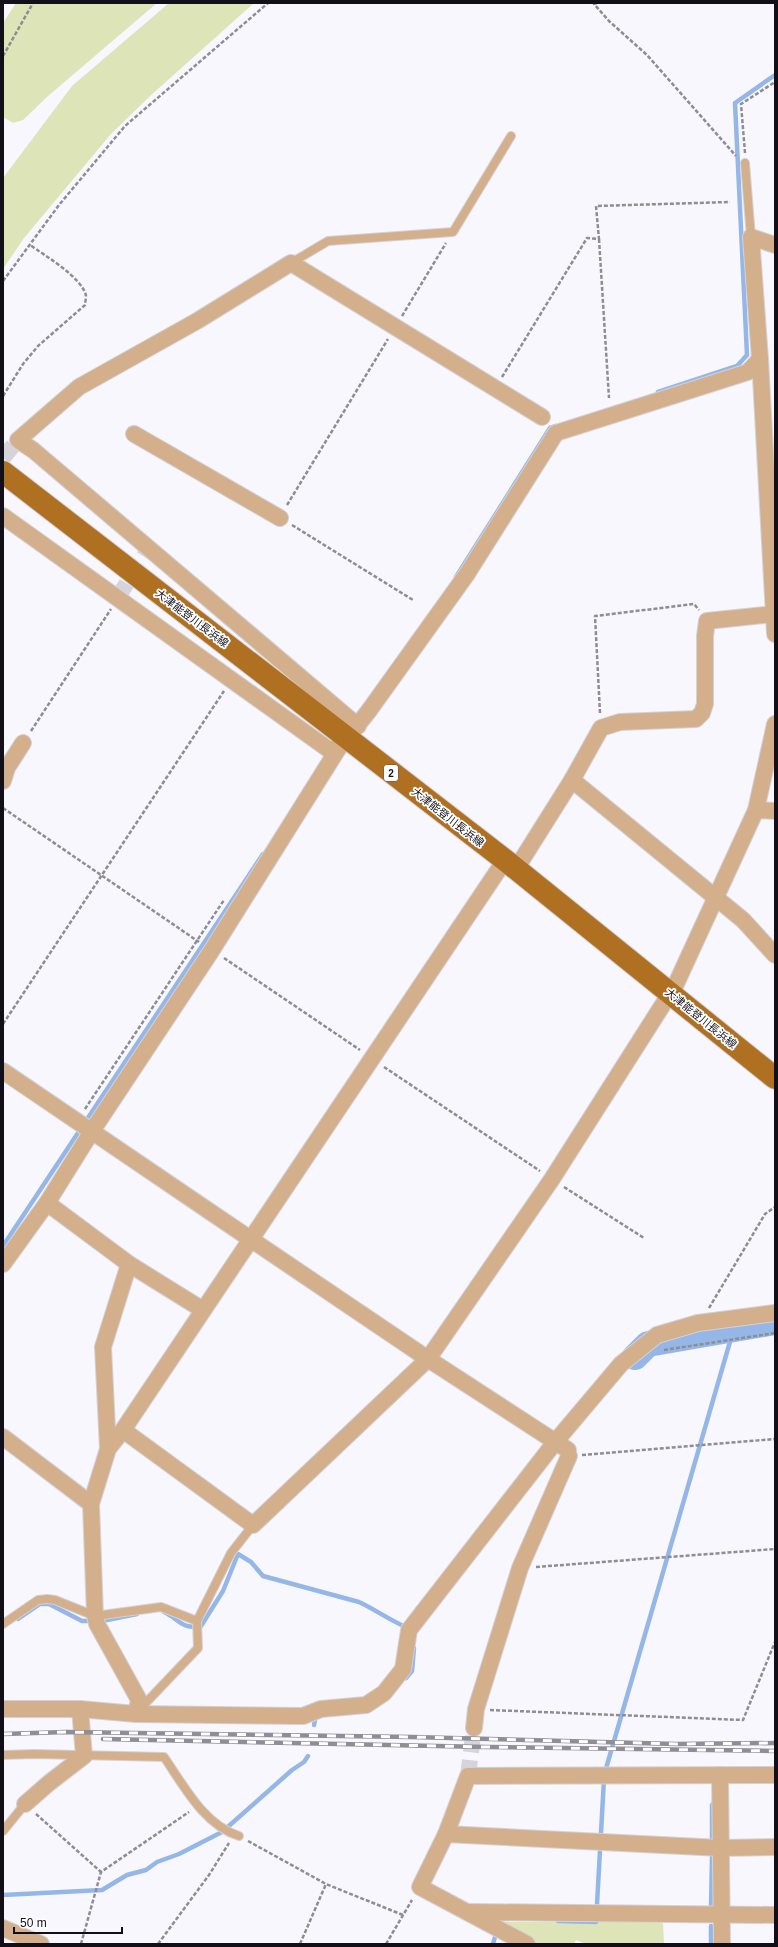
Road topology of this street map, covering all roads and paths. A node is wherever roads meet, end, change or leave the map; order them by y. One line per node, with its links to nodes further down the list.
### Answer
1 (33, 3): 4 (path)
2 (268, 3): 13 (path)
3 (597, 3): 7 (path)
4 (3, 56)
5 (775, 82): 8 (path)
6 (511, 136): 10 (lane)
7 (733, 154)
8 (745, 163): 11 (lane)
9 (730, 202): 12 (path)
10 (453, 232): 15 (lane); 17 (path)
11 (751, 237): 14 (street); 18 (street)
12 (598, 239): 19 (path); 21 (path)
13 (30, 245): 16 (path); 20 (path)
14 (775, 245)
15 (291, 263): 17 (street); 36 (street)
16 (3, 281)
17 (395, 327): 19 (street); 27 (path)
18 (760, 359): 25 (street); 36 (street)
19 (495, 388): 22 (street)
20 (3, 396)
21 (608, 398)
22 (542, 417)
23 (134, 434): 27 (street)
24 (3, 472): 36 (main road, 大津能登川長浜線 / 2)
25 (771, 492): 30 (street)
26 (3, 516): 28 (street)
27 (280, 518): 29 (path)
28 (118, 597): 33 (street); 37 (path)
29 (413, 600)
30 (774, 604): 31 (street); 32 (street)
31 (708, 621): 35 (street); 35 (path)
32 (775, 634)
33 (231, 681): 36 (street); 44 (path)
34 (775, 724): 41 (street)
35 (601, 728): 38 (street)
36 (347, 738): 43 (main road, 大津能登川長浜線 / 2); 46 (street)
37 (23, 743): 39 (street)
38 (572, 780): 43 (street); 45 (street)
39 (3, 782)
40 (3, 808): 44 (path)
41 (756, 810): 42 (street); 45 (street)
42 (775, 811)
43 (510, 865): 48 (main road, 大津能登川長浜線 / 2); 50 (street)
44 (102, 875): 46 (path); 49 (path)
45 (716, 898): 47 (street); 48 (street)
46 (202, 944): 50 (path); 53 (street); 53 (path)
47 (775, 955)
48 (670, 993): 52 (main road, 大津能登川長浜線 / 2); 54 (street)
49 (3, 1024)
50 (373, 1059): 54 (path); 58 (street)
51 (3, 1071): 53 (street)
52 (775, 1078)
53 (84, 1126): 55 (street); 58 (street)
54 (552, 1179): 57 (path); 66 (street)
55 (47, 1203): 59 (street); 60 (street)
56 (775, 1207): 63 (path)
57 (644, 1238)
58 (252, 1239): 61 (street); 66 (street)
59 (3, 1264)
60 (129, 1264): 61 (street); 70 (street)
61 (203, 1310): 67 (street)
62 (775, 1313): 63 (street)
63 (698, 1324): 71 (street)
64 (775, 1333): 65 (path)
65 (657, 1351)
66 (428, 1359): 71 (street); 73 (street)
67 (123, 1430): 70 (street); 73 (street)
68 (3, 1437): 72 (street)
69 (775, 1439): 71 (path)
70 (108, 1449): 72 (street)
71 (564, 1449): 75 (street); 83 (street)
72 (91, 1504): 76 (street)
73 (253, 1525): 78 (lane)
74 (775, 1550): 75 (path)
75 (520, 1568): 82 (street)
76 (96, 1620): 77 (lane); 78 (lane); 83 (street)
77 (3, 1624)
78 (197, 1625): 83 (lane)
79 (775, 1642): 82 (path)
80 (3, 1709): 81 (street)
81 (80, 1709): 83 (street); 86 (street)
82 (476, 1710): 84 (street)
83 (136, 1714)
84 (474, 1728)
85 (3, 1755): 86 (lane)
86 (84, 1756): 89 (street); 90 (lane)
87 (720, 1775): 88 (street); 93 (street); 95 (street)
88 (775, 1776)
89 (25, 1804): 91 (lane); 96 (path)
90 (198, 1806): 92 (lane); 96 (path)
91 (3, 1831)
92 (234, 1834): 97 (path); 106 (path)
93 (446, 1834): 95 (street); 98 (street)
94 (775, 1847): 95 (street)
95 (721, 1848): 102 (street)
96 (102, 1872): 105 (path)
97 (326, 1884): 100 (path); 107 (path)
98 (420, 1887): 99 (street); 100 (path)
99 (466, 1912): 102 (street); 109 (street)
100 (403, 1915): 108 (path)
101 (775, 1915): 102 (street)
102 (722, 1916): 110 (street)
103 (3, 1928): 104 (street)
104 (41, 1944)
105 (81, 1944)
106 (158, 1944)
107 (300, 1944)
108 (386, 1944)
109 (527, 1944)
110 (722, 1944)

